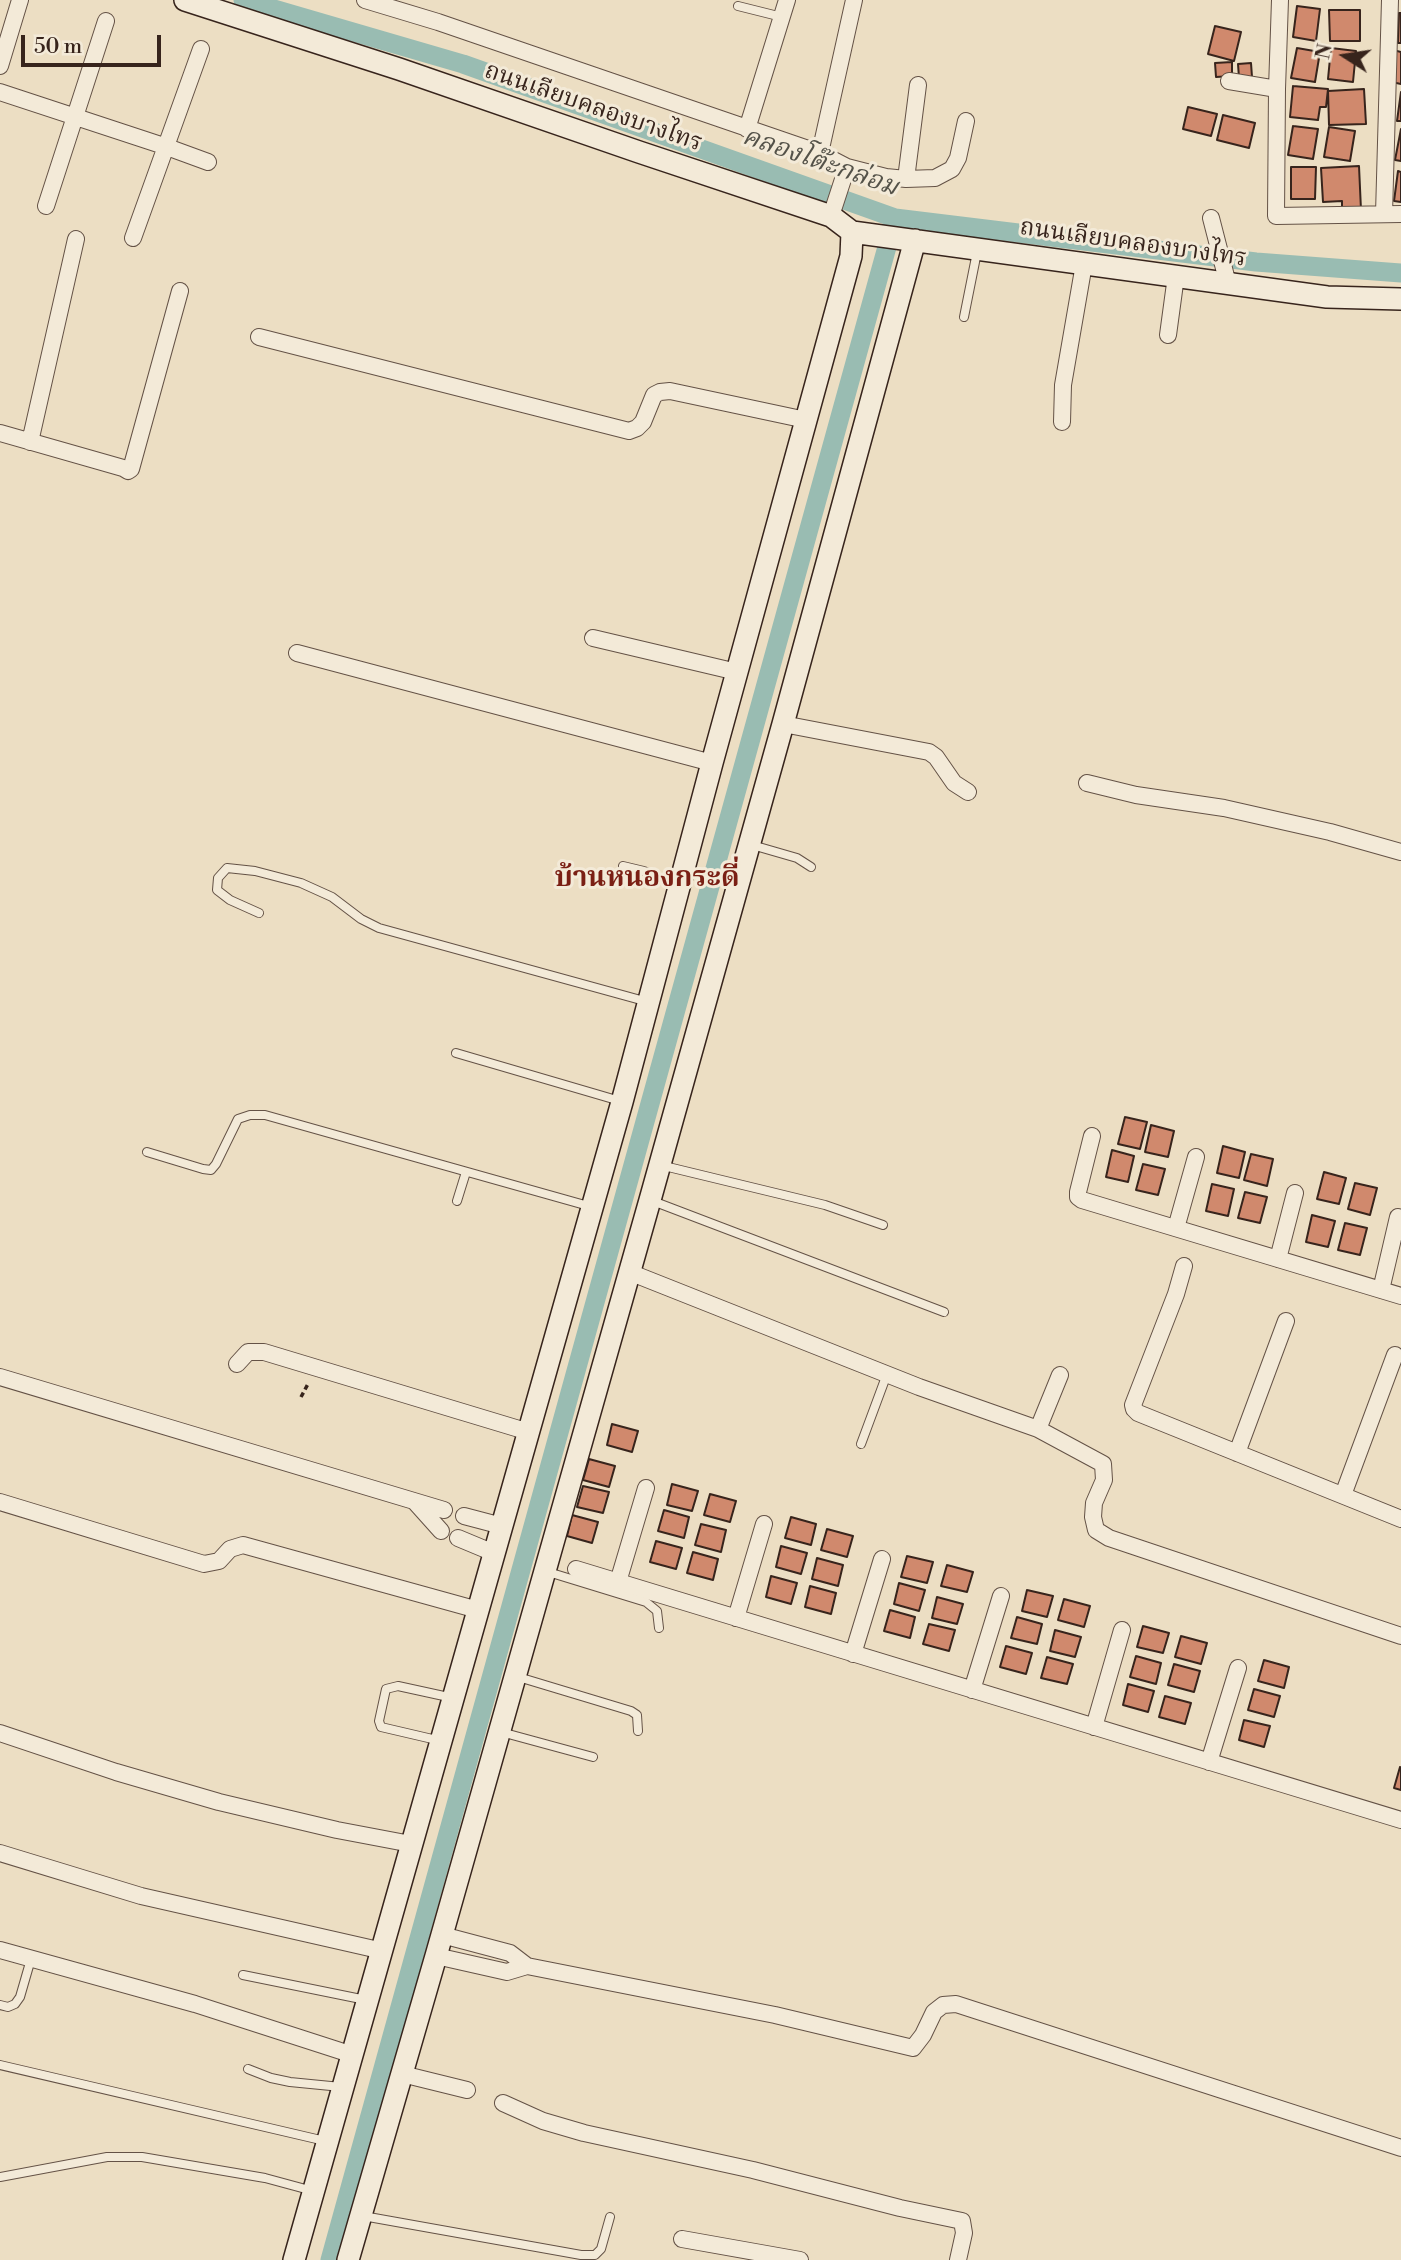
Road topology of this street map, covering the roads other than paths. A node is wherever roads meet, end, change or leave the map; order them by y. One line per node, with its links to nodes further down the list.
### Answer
1 (20, 0): 12 (street)
2 (185, 0): 26 (street, ถนนเลียบคลองบางไทร)
3 (787, 0): 9 (street)
4 (854, 0): 21 (street)
5 (1280, 0): 15 (street)
6 (1390, 0): 27 (street)
7 (375, 1): 19 (street)
8 (738, 6): 9 (lane)
9 (782, 17): 19 (street)
10 (106, 21): 17 (street)
11 (201, 49): 20 (street)
12 (0, 66)
13 (1229, 81): 15 (street)
14 (918, 85): 24 (street)
15 (1277, 89): 27 (street)
16 (0, 92): 17 (street)
17 (75, 117): 20 (street); 25 (street)
18 (966, 121): 24 (street)
19 (747, 129): 21 (street)
20 (167, 147): 22 (street); 31 (street)
21 (820, 153): 23 (street)
22 (208, 162)
23 (846, 170): 24 (street); 26 (street)
24 (906, 179)
25 (46, 206)
26 (833, 210): 30 (street, ถนนเลียบคลองบางไทร)
27 (1384, 214): 28 (street)
28 (1401, 214)
29 (1213, 225): 37 (street)
30 (858, 233): 33 (street, ถนนเลียบคลองบางไทร); 43 (street)
31 (132, 238)
32 (76, 239): 46 (street)
33 (910, 240): 34 (street, ถนนเลียบคลองบางไทร); 50 (street)
34 (977, 249): 35 (street, ถนนเลียบคลองบางไทร); 40 (lane)
35 (1084, 264): 36 (street, ถนนเลียบคลองบางไทร); 44 (street)
36 (1176, 276): 37 (street, ถนนเลียบคลองบางไทร); 41 (street)
37 (1227, 280): 39 (street, ถนนเลียบคลองบางไทร)
38 (180, 291): 46 (street)
39 (1401, 299)
40 (964, 317)
41 (1168, 335)
42 (259, 337): 43 (street)
43 (806, 420): 49 (street)
44 (1062, 422)
45 (0, 433): 46 (street)
46 (30, 442)
47 (593, 638): 49 (street)
48 (297, 653): 51 (street)
49 (737, 672): 51 (street)
50 (783, 724): 53 (street); 54 (street)
51 (712, 763): 58 (street)
52 (1087, 783): 55 (street)
53 (968, 792)
54 (749, 845): 57 (lane); 66 (street)
55 (1401, 852)
56 (623, 866): 58 (lane)
57 (811, 867)
58 (678, 886): 60 (street)
59 (259, 913): 60 (lane)
60 (648, 1002): 62 (street)
61 (456, 1053): 62 (lane)
62 (622, 1102): 71 (street)
63 (1092, 1136): 74 (street)
64 (147, 1153): 67 (lane)
65 (1196, 1157): 74 (street)
66 (660, 1164): 69 (street); 73 (lane)
67 (466, 1172): 70 (lane); 71 (lane)
68 (1295, 1193): 75 (street)
69 (650, 1200): 77 (street); 80 (lane)
70 (457, 1201)
71 (592, 1207): 88 (street)
72 (1398, 1217): 78 (street)
73 (883, 1225)
74 (1176, 1228): 75 (street)
75 (1278, 1259): 78 (street)
76 (1184, 1266): 90 (street)
77 (629, 1272): 84 (street); 105 (street)
78 (1381, 1290): 79 (street)
79 (1401, 1296)
80 (944, 1312)
81 (1286, 1321): 90 (street)
82 (1395, 1355): 92 (street)
83 (237, 1364): 88 (street)
84 (887, 1374): 87 (street); 89 (lane)
85 (1060, 1376): 87 (street)
86 (0, 1377): 94 (street)
87 (1038, 1429): 112 (street)
88 (529, 1432): 99 (street)
89 (862, 1444)
90 (1237, 1453): 92 (street)
91 (646, 1488): 106 (street)
92 (1343, 1495): 97 (street)
93 (0, 1502): 108 (street)
94 (415, 1502): 95 (street); 100 (street)
95 (444, 1510)
96 (464, 1516): 99 (street)
97 (1401, 1518)
98 (764, 1524): 109 (street)
99 (502, 1526): 102 (street)
100 (441, 1531)
101 (458, 1538): 102 (street)
102 (494, 1553): 108 (street)
103 (882, 1559): 113 (street)
104 (576, 1569): 106 (street)
105 (545, 1572): 110 (lane); 115 (street)
106 (618, 1582): 109 (street)
107 (1001, 1596): 116 (street)
108 (478, 1610): 117 (street)
109 (736, 1618): 113 (street)
110 (659, 1628)
111 (1122, 1630): 118 (street)
112 (1401, 1636)
113 (853, 1654): 116 (street)
114 (1238, 1668): 124 (street)
115 (515, 1676): 119 (street); 120 (lane)
116 (972, 1690): 118 (street)
117 (453, 1698): 122 (street); 122 (lane)
118 (1094, 1727): 124 (street)
119 (500, 1731): 123 (lane); 128 (street)
120 (638, 1731)
121 (0, 1733): 126 (street)
122 (441, 1741): 126 (street)
123 (593, 1757)
124 (1209, 1762): 125 (street)
125 (1401, 1820)
126 (411, 1844): 130 (street)
127 (0, 1853): 130 (street)
128 (442, 1935): 131 (street); 133 (street)
129 (0, 1951): 132 (street)
130 (383, 1951): 135 (street)
131 (436, 1956): 133 (street); 140 (street)
132 (31, 1959): 136 (lane); 137 (street)
133 (527, 1966): 145 (street)
134 (243, 1975): 135 (lane)
135 (369, 2001): 137 (street)
136 (0, 2005)
137 (354, 2055): 141 (street)
138 (0, 2065): 144 (lane)
139 (248, 2069): 141 (lane)
140 (402, 2074): 142 (street); 148 (street)
141 (344, 2087): 144 (street)
142 (467, 2090)
143 (503, 2103): 155 (street)
144 (328, 2142): 147 (street)
145 (1401, 2148)
146 (0, 2177): 147 (lane)
147 (313, 2191): 152 (street)
148 (360, 2216): 149 (lane); 153 (street)
149 (610, 2217)
150 (682, 2239): 151 (street)
151 (761, 2257): 154 (street)
152 (294, 2260)
153 (348, 2260)
154 (800, 2260)
155 (958, 2260)

